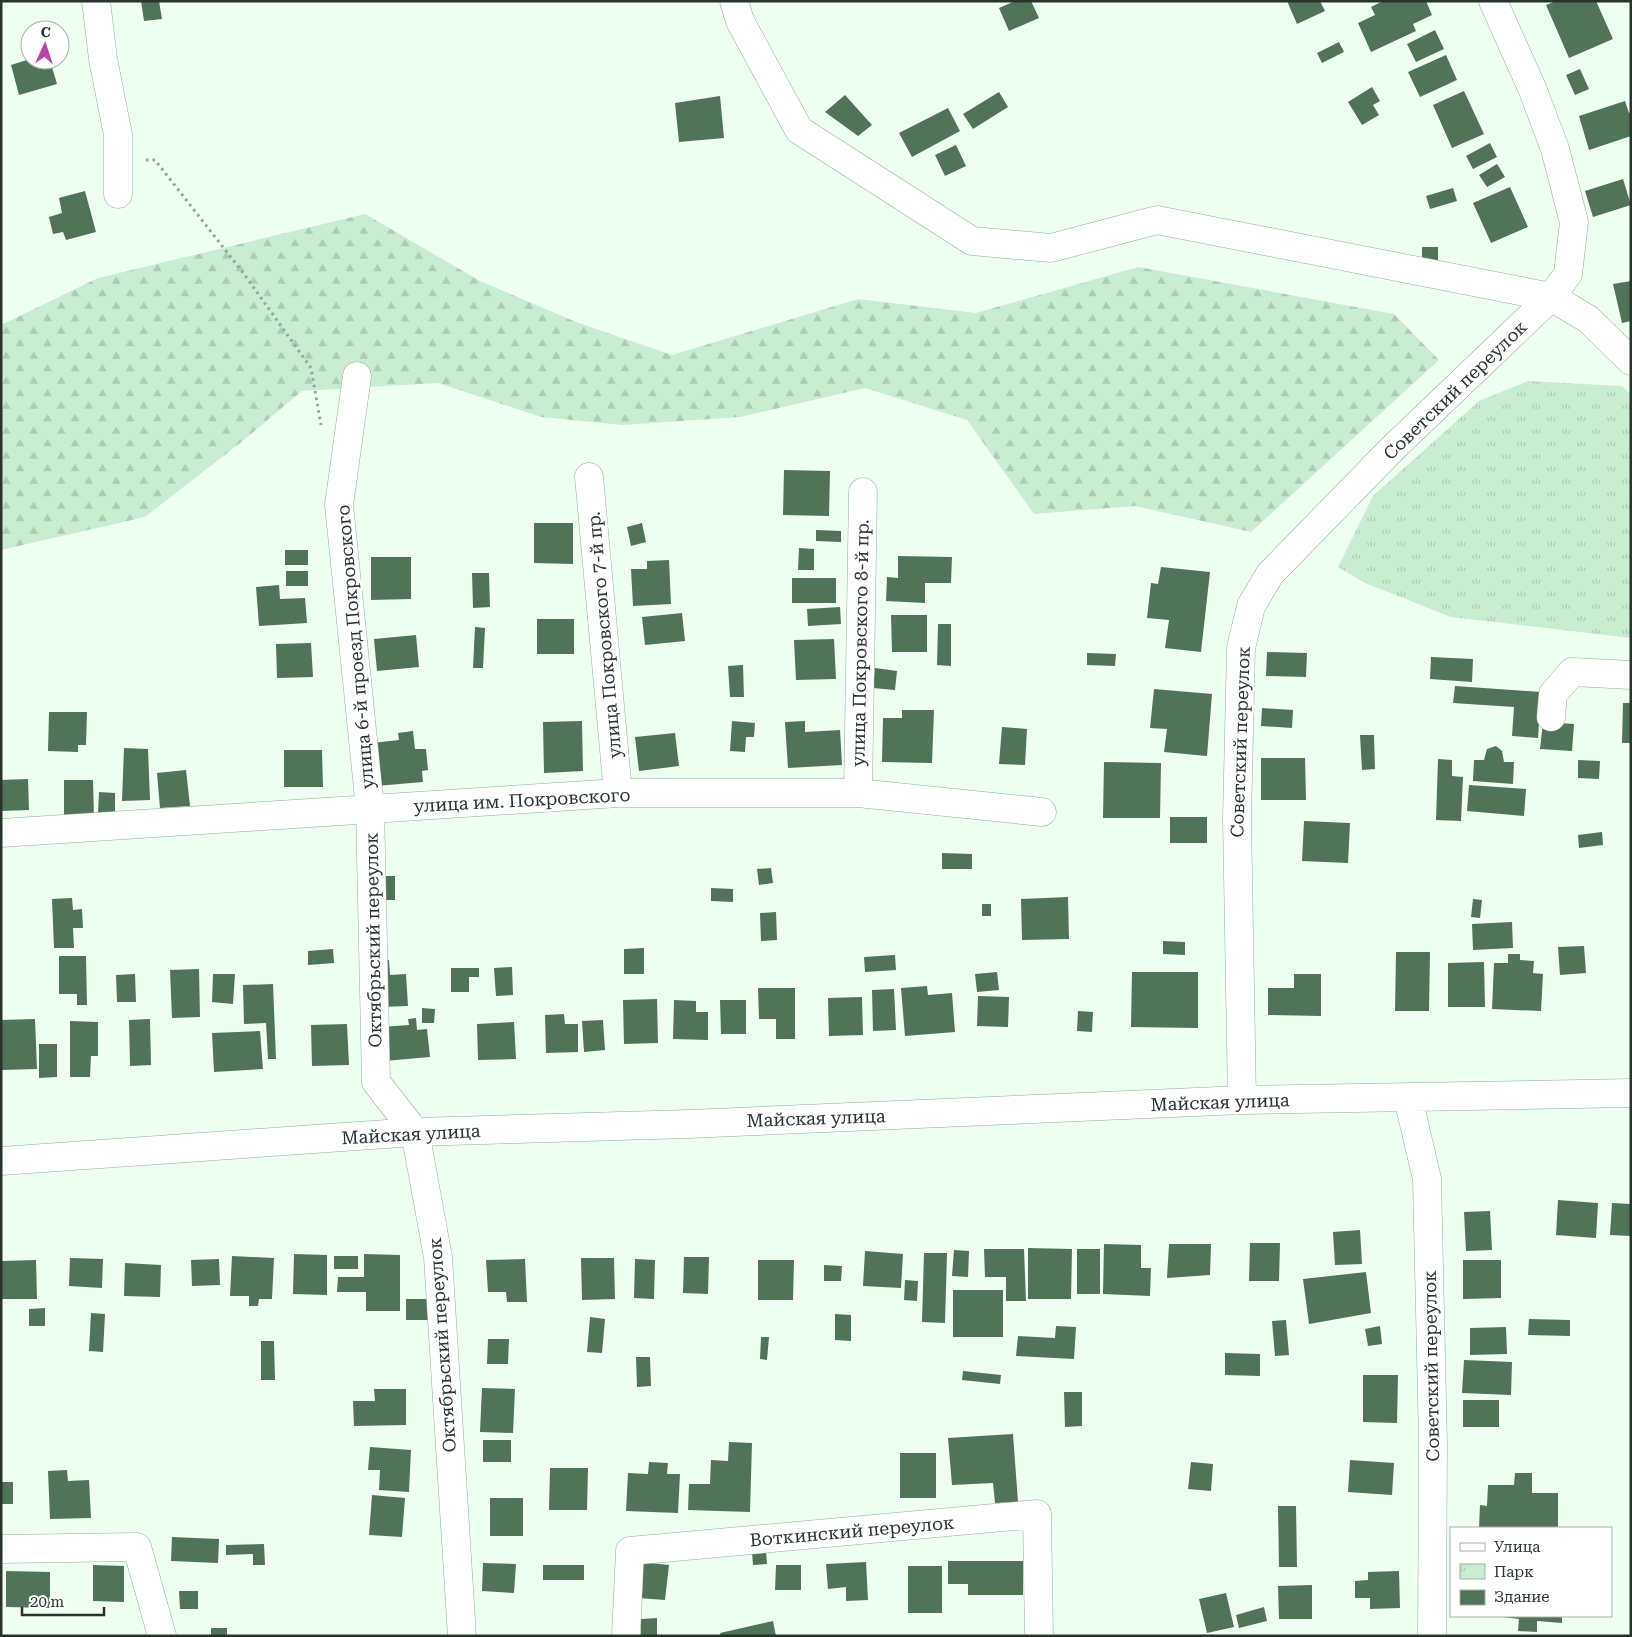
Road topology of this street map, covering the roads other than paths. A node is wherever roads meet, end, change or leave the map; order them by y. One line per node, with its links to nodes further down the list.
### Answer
1 (96, 1): 4 (street)
2 (734, 1): 5 (street)
3 (1493, 1): 5 (street, Советский переулок)
4 (118, 194)
5 (1551, 297): 6 (street); 19 (street, Советский переулок)
6 (1631, 361)
7 (357, 376): 14 (street, улица 6-й проезд Покровского)
8 (589, 477): 13 (street, улица Покровского 7-й пр.)
9 (863, 492): 12 (street, улица Покровского 8-й пр.)
10 (1631, 675): 11 (street)
11 (1552, 717)
12 (858, 793): 13 (street, улица им. Покровского); 15 (street, улица им. Покровского)
13 (618, 794): 14 (street, улица им. Покровского)
14 (370, 803): 16 (street, улица им. Покровского); 20 (street, Октябрьский переулок)
15 (1042, 812)
16 (1, 833)
17 (1631, 1093): 18 (street, Майская улица)
18 (1408, 1098): 19 (street, Майская улица); 27 (street, Советский переулок)
19 (1242, 1100): 20 (street, Майская улица)
20 (415, 1132): 21 (street, Майская улица); 24 (street, Октябрьский переулок)
21 (1, 1161)
22 (1, 1549): 23 (street)
23 (162, 1636)
24 (462, 1636)
25 (626, 1636): 26 (street, Воткинский переулок)
26 (1039, 1636)
27 (1432, 1636)

